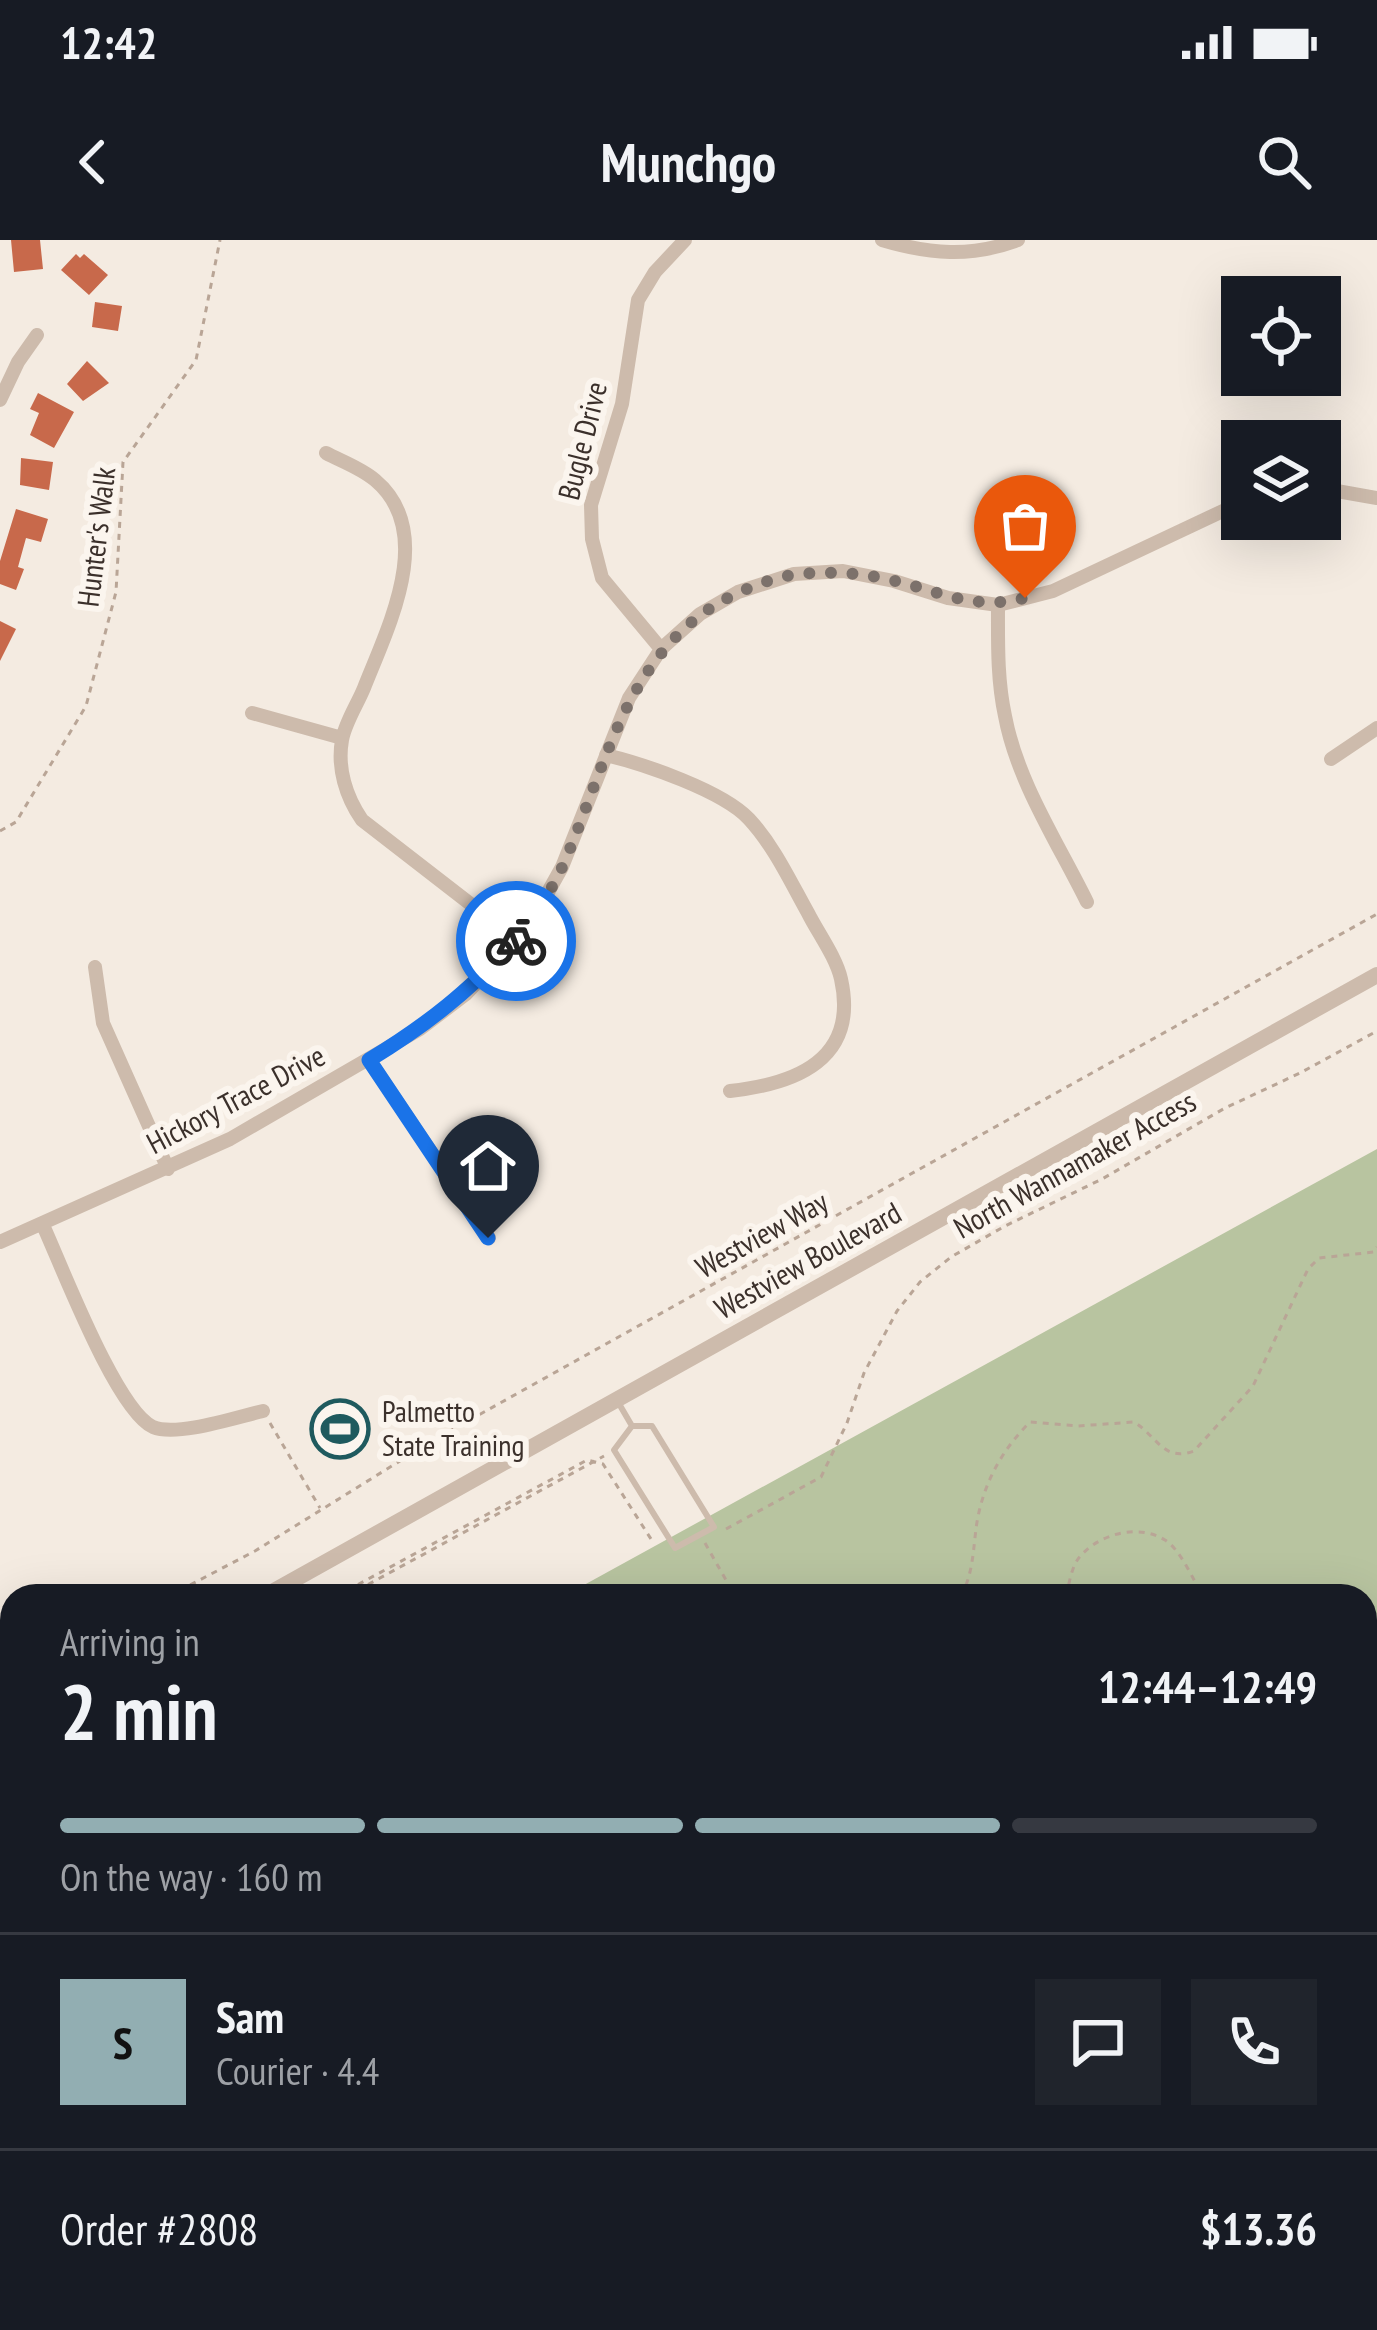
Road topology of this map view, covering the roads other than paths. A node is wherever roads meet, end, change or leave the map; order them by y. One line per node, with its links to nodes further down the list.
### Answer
1 (882, 240): 2 (street)
2 (1018, 240)
3 (677, 242): 11 (street, Bugle Drive)
4 (37, 335): 5 (street)
5 (0, 400)
6 (326, 453): 14 (street)
7 (1341, 491): 8 (street)
8 (1377, 497)
9 (1221, 512): 10 (street, Hickory Trace Drive)
10 (998, 605): 11 (street, Hickory Trace Drive); 17 (street)
11 (661, 649): 15 (street, Hickory Trace Drive)
12 (251, 713): 14 (street)
13 (1377, 728): 16 (street)
14 (342, 738): 18 (street)
15 (606, 755): 18 (street, Hickory Trace Drive); 22 (street)
16 (1331, 759)
17 (1088, 902)
18 (517, 940): 21 (street, Hickory Trace Drive)
19 (94, 967): 23 (street)
20 (1377, 975): 27 (street, Westview Boulevard)
21 (369, 1060): 23 (street, Hickory Trace Drive); 25 (street)
22 (730, 1091)
23 (168, 1168): 24 (street, Hickory Trace Drive)
24 (42, 1223): 26 (street, Hickory Trace Drive); 28 (street)
25 (488, 1238)
26 (0, 1242)
27 (616, 1399): 29 (lane); 30 (street, Westview Boulevard)
28 (263, 1412)
29 (632, 1426): 29 (lane)
30 (286, 1584)

